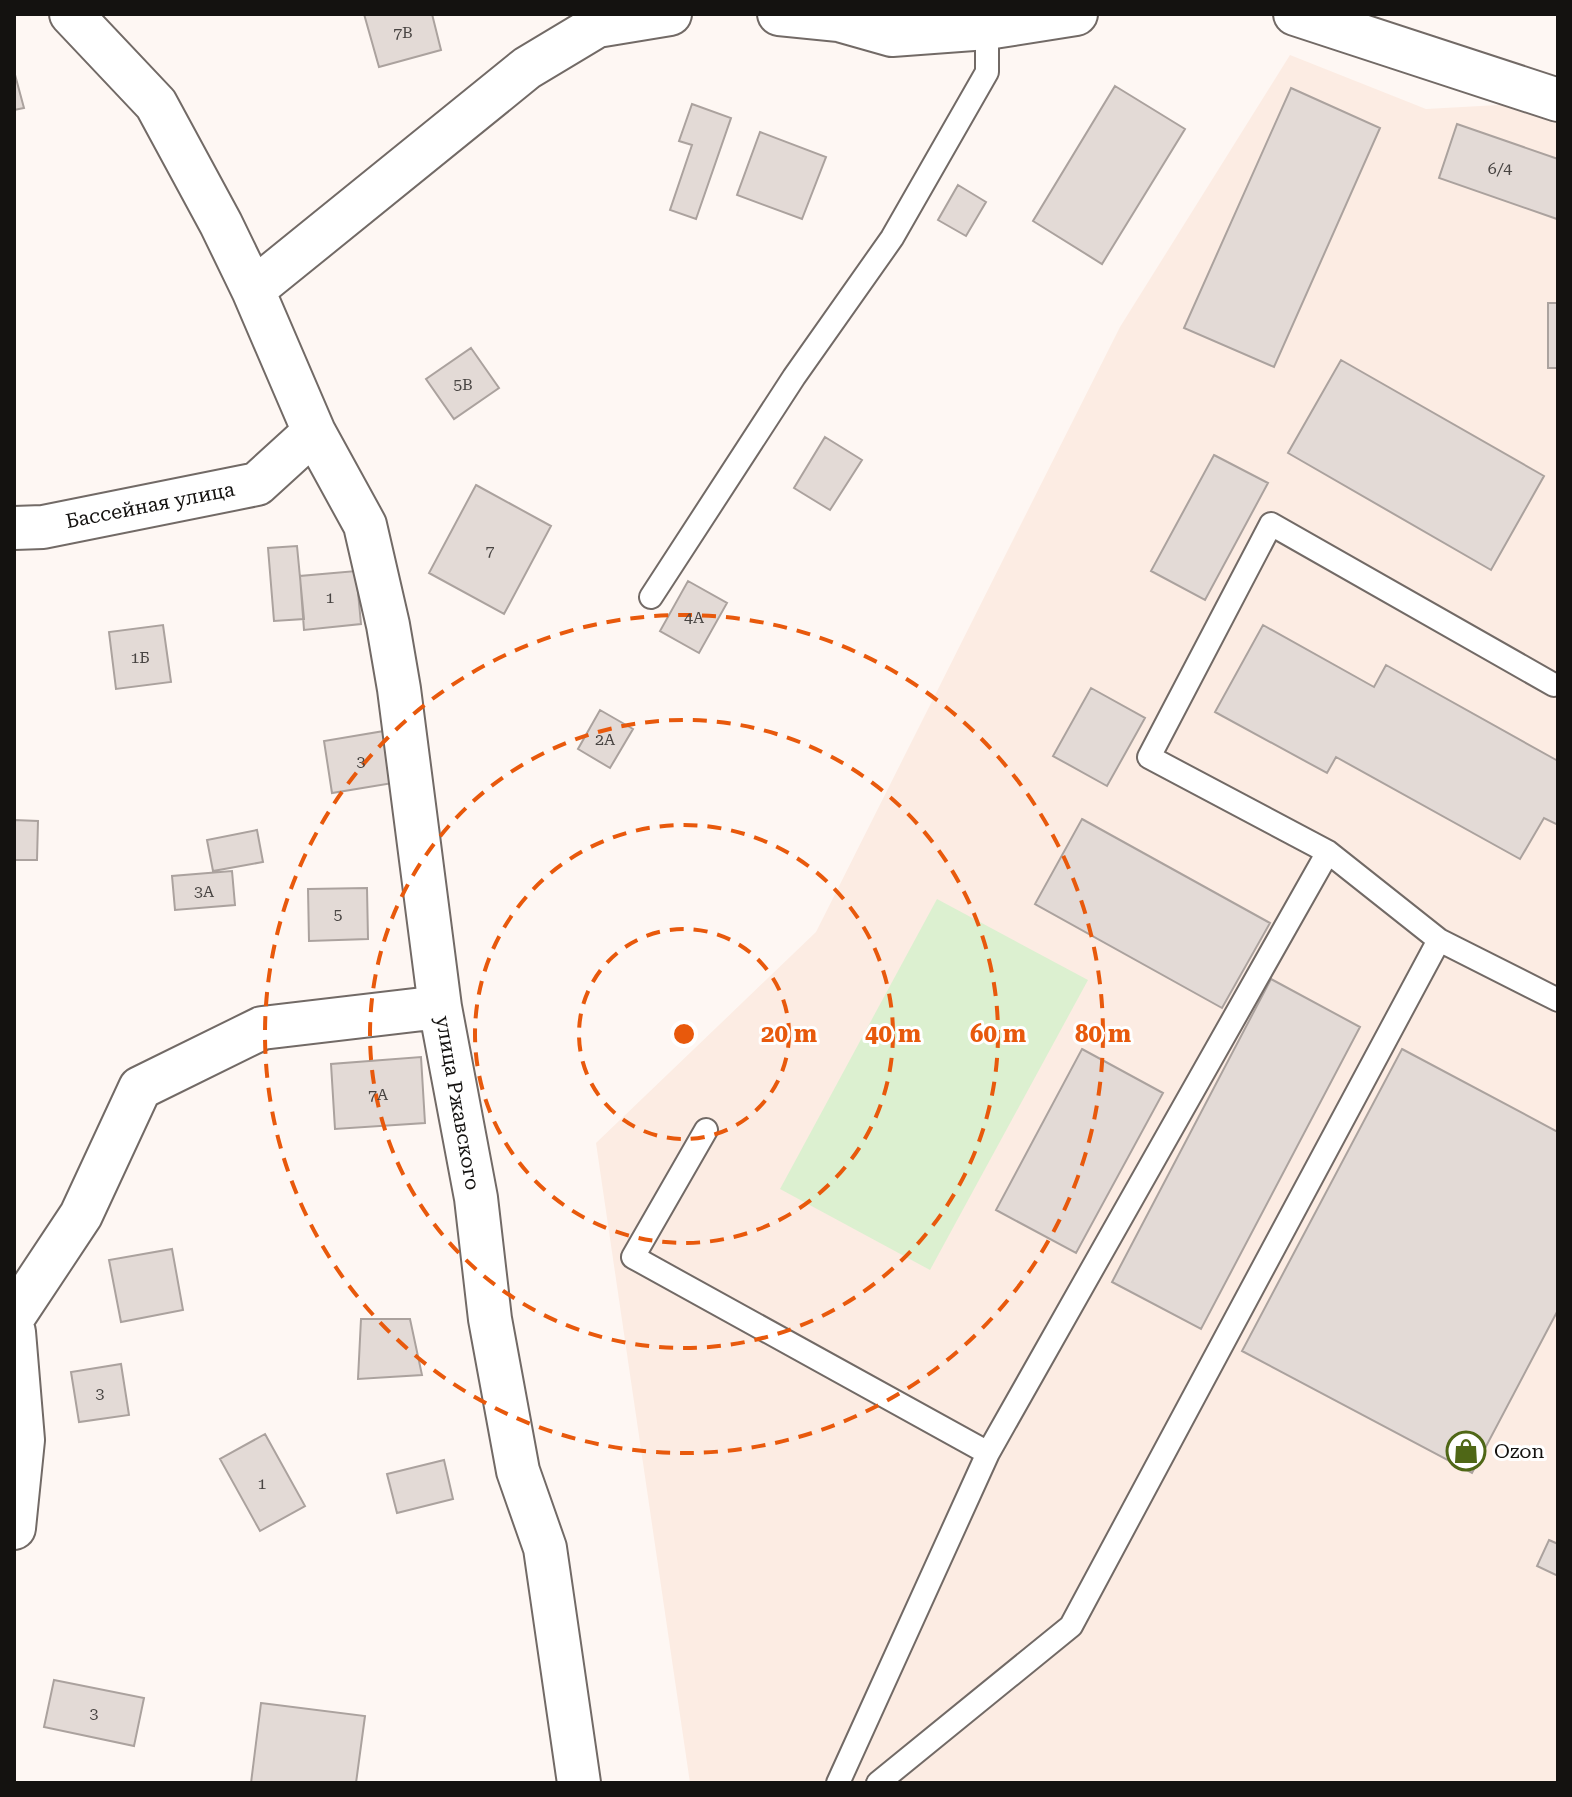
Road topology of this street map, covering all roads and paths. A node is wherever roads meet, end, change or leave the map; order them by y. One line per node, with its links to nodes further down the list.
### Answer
1 (71, 14): 8 (street, улица Ржавского)
2 (670, 14): 8 (street)
3 (779, 14): 6 (street)
4 (1076, 14): 6 (street)
5 (1295, 14): 7 (street)
6 (987, 28): 11 (lane)
7 (1558, 100)
8 (253, 290): 9 (street, улица Ржавского)
9 (314, 432): 10 (street, Бассейная улица); 16 (street, улица Ржавского)
10 (14, 528)
11 (651, 597)
12 (1554, 685): 13 (lane)
13 (1328, 852): 14 (lane); 20 (lane)
14 (1439, 940): 15 (lane); 24 (lane)
15 (1558, 1000)
16 (440, 1007): 18 (street); 22 (street, улица Ржавского)
17 (706, 1130): 20 (lane)
18 (14, 1316)
19 (14, 1332): 21 (street)
20 (988, 1453): 23 (lane)
21 (14, 1528)
22 (579, 1783)
23 (838, 1783)
24 (878, 1783)

